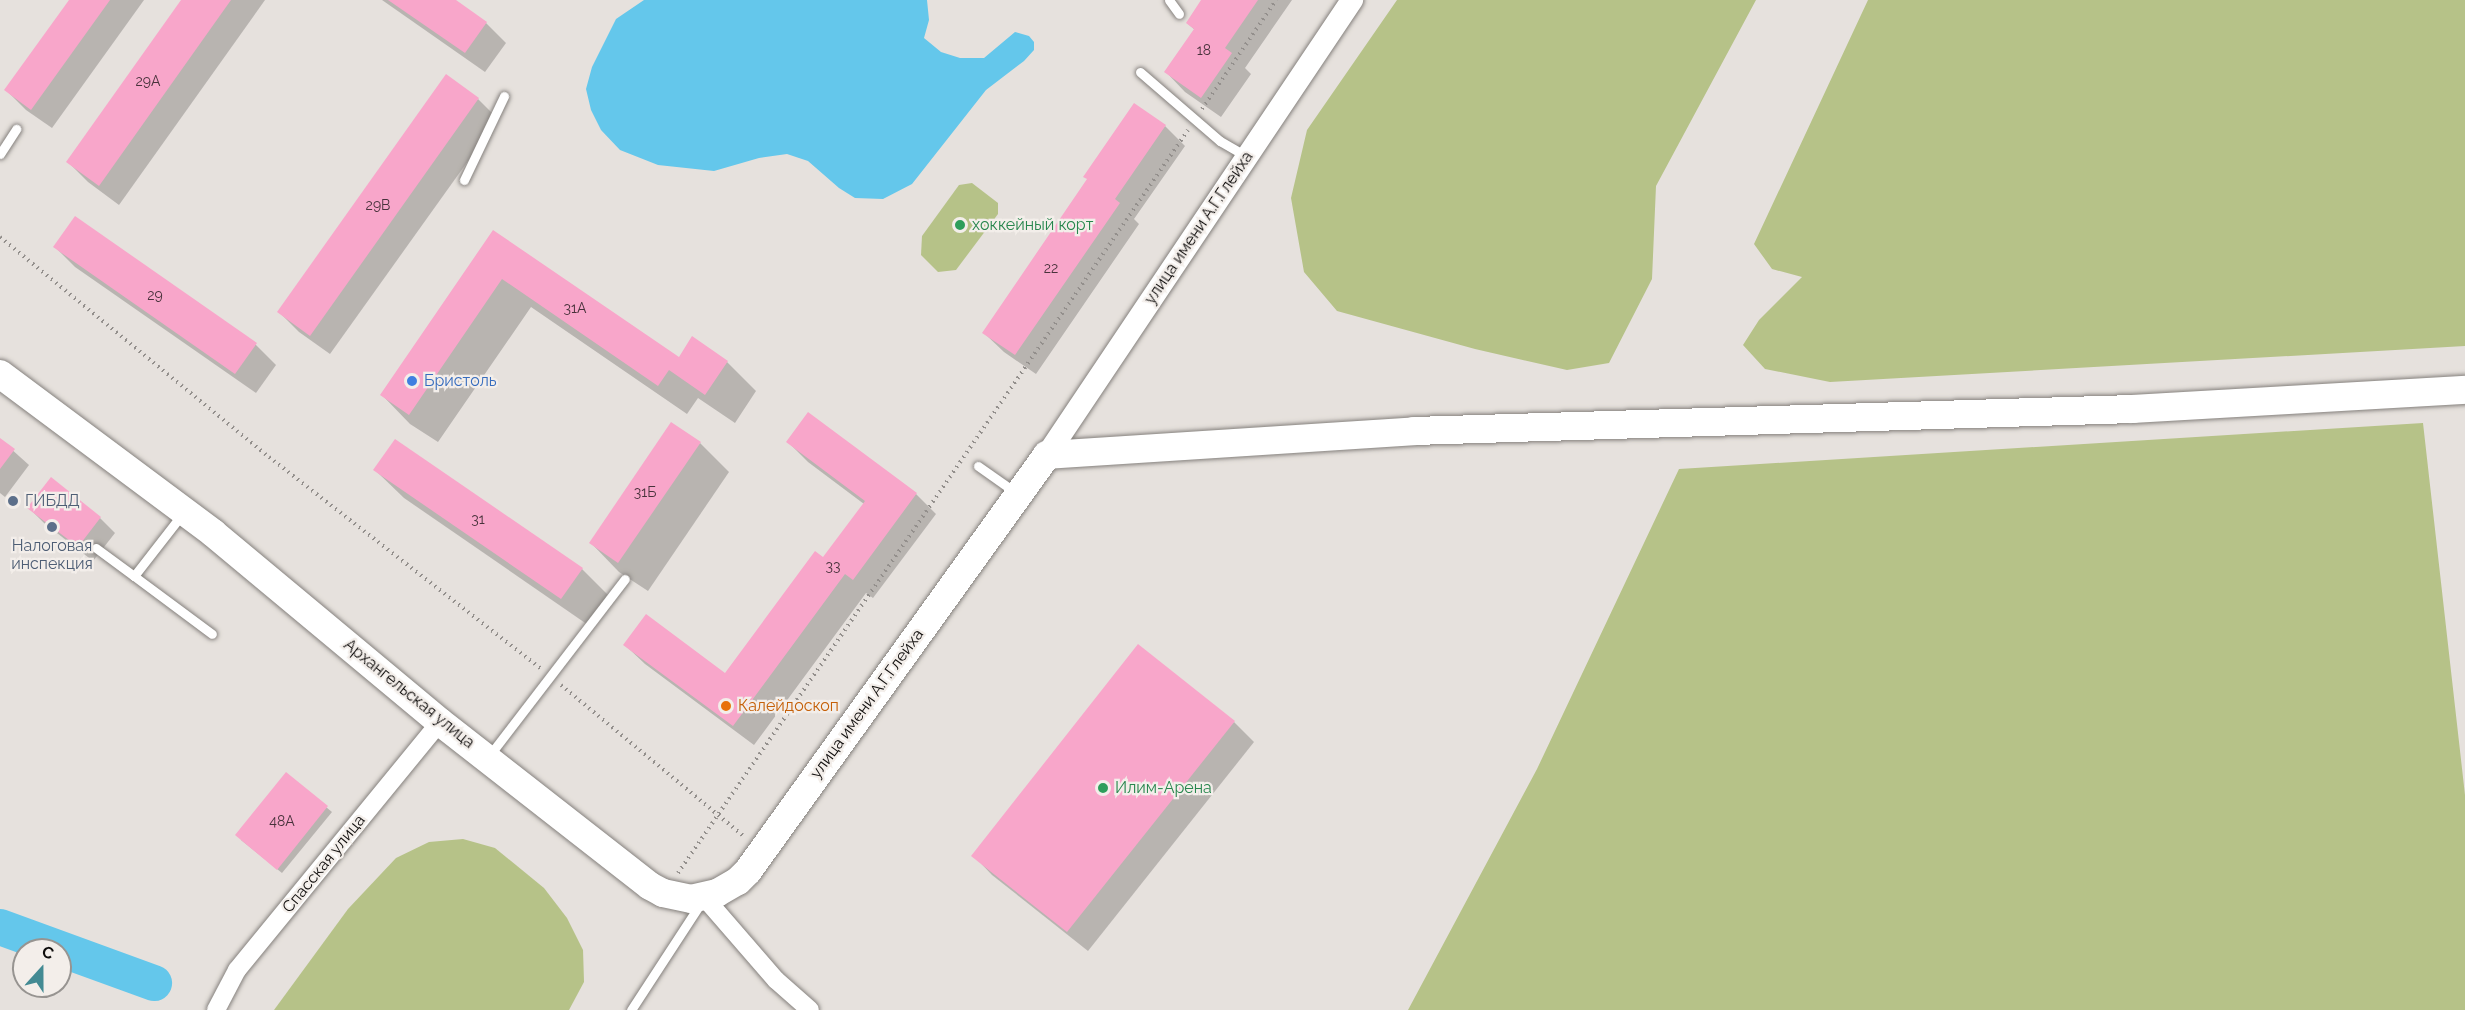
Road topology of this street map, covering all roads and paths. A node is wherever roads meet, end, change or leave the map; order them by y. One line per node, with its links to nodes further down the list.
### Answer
1 (1169, 0): 4 (lane)
2 (1276, 0): 7 (path)
3 (1352, 0): 11 (street, улица имени А.Г.Глейха)
4 (1179, 14)
5 (1140, 72): 11 (lane)
6 (504, 96): 12 (lane)
7 (1197, 117)
8 (1190, 126): 27 (path)
9 (16, 129): 10 (lane)
10 (0, 154)
11 (1248, 157): 16 (street, улица имени А.Г.Глейха)
12 (464, 180)
13 (0, 237): 24 (path)
14 (0, 374): 19 (main road, Архангельская улица)
15 (2465, 390): 16 (main road)
16 (1047, 455): 18 (main road, улица имени А.Г.Глейха)
17 (978, 466): 18 (lane)
18 (1019, 495): 28 (main road, улица имени А.Г.Глейха)
19 (184, 511): 21 (lane); 25 (main road, Архангельская улица)
20 (96, 548): 21 (lane)
21 (134, 576): 23 (lane)
22 (625, 579): 24 (lane)
23 (212, 634)
24 (550, 676): 26 (lane); 27 (path)
25 (440, 722): 26 (main road, Архангельская улица); 31 (street, Спасская улица)
26 (487, 758): 29 (main road, Архангельская улица)
27 (719, 816): 28 (path); 29 (path)
28 (761, 851): 30 (main road, улица имени А.Г.Глейха)
29 (663, 893): 30 (main road, Архангельская улица)
30 (704, 897): 32 (lane); 33 (street)
31 (216, 1010)
32 (631, 1010)
33 (810, 1010)

